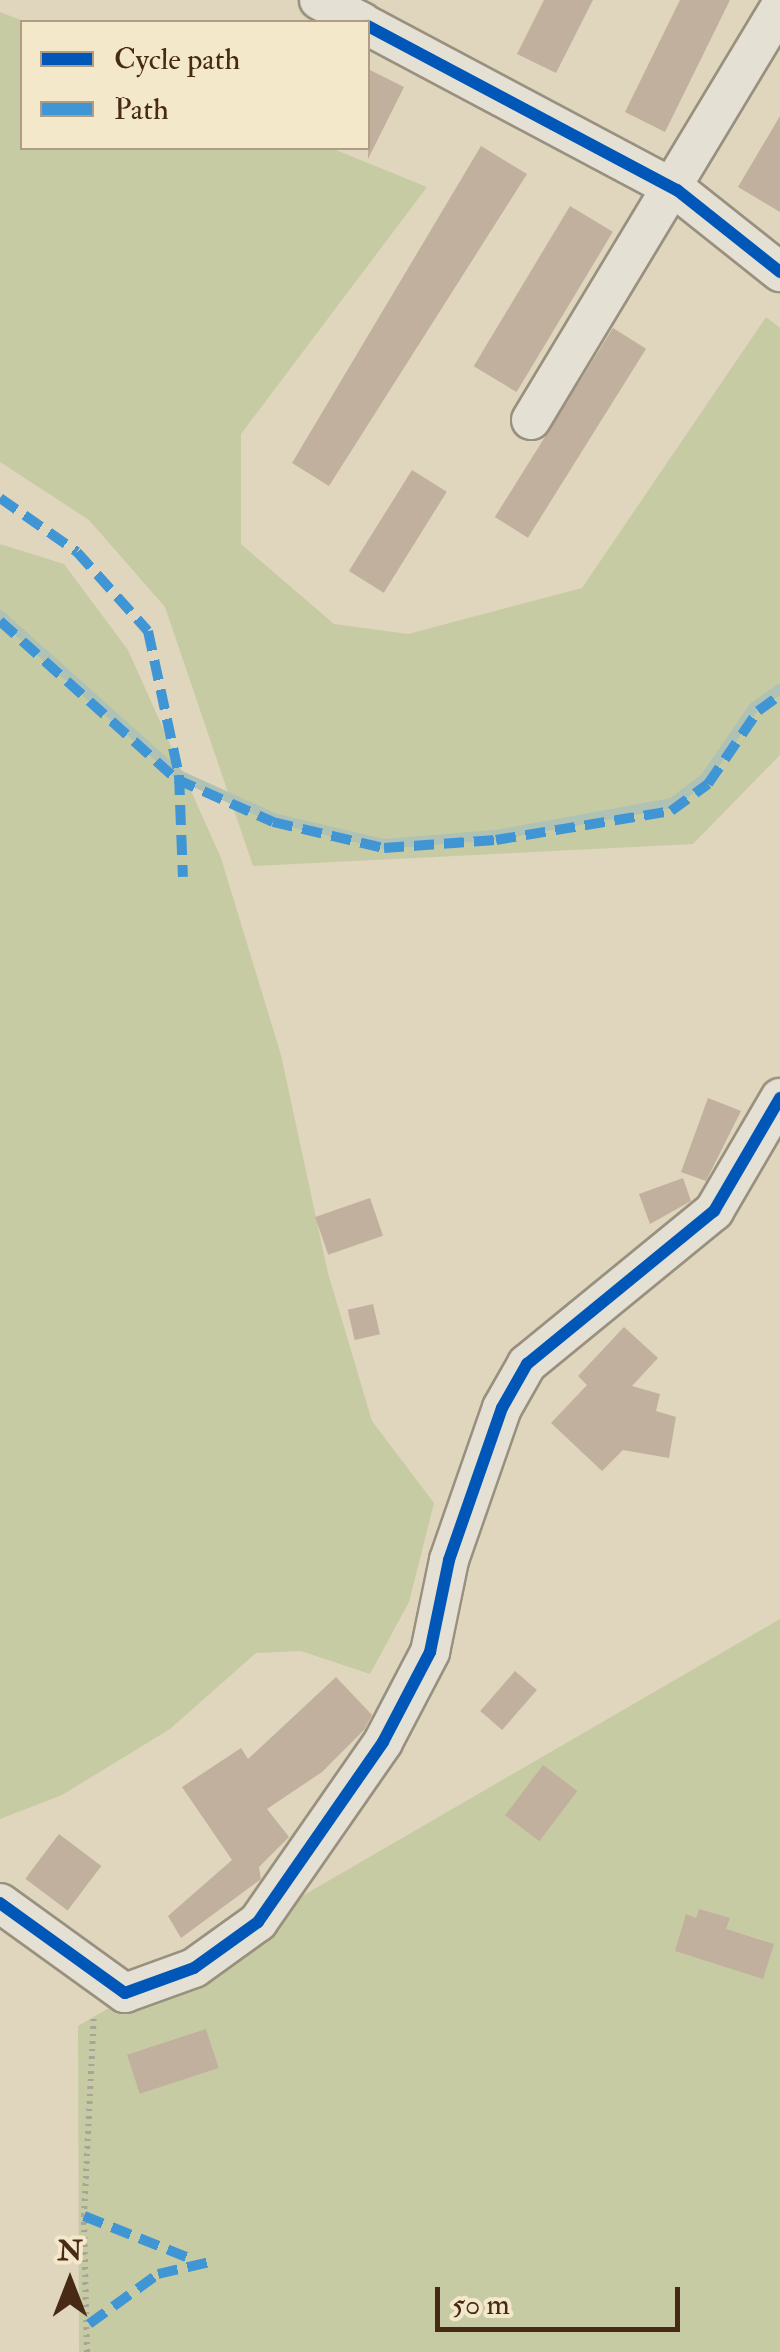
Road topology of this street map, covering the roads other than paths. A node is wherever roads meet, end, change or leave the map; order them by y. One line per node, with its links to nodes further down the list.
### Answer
1 (320, 0): 3 (street)
2 (780, 8): 5 (street)
3 (358, 20)
4 (370, 27): 5 (street)
5 (677, 190): 6 (street); 7 (street)
6 (780, 272)
7 (531, 420)
8 (780, 1098): 9 (street)
9 (0, 1903)

